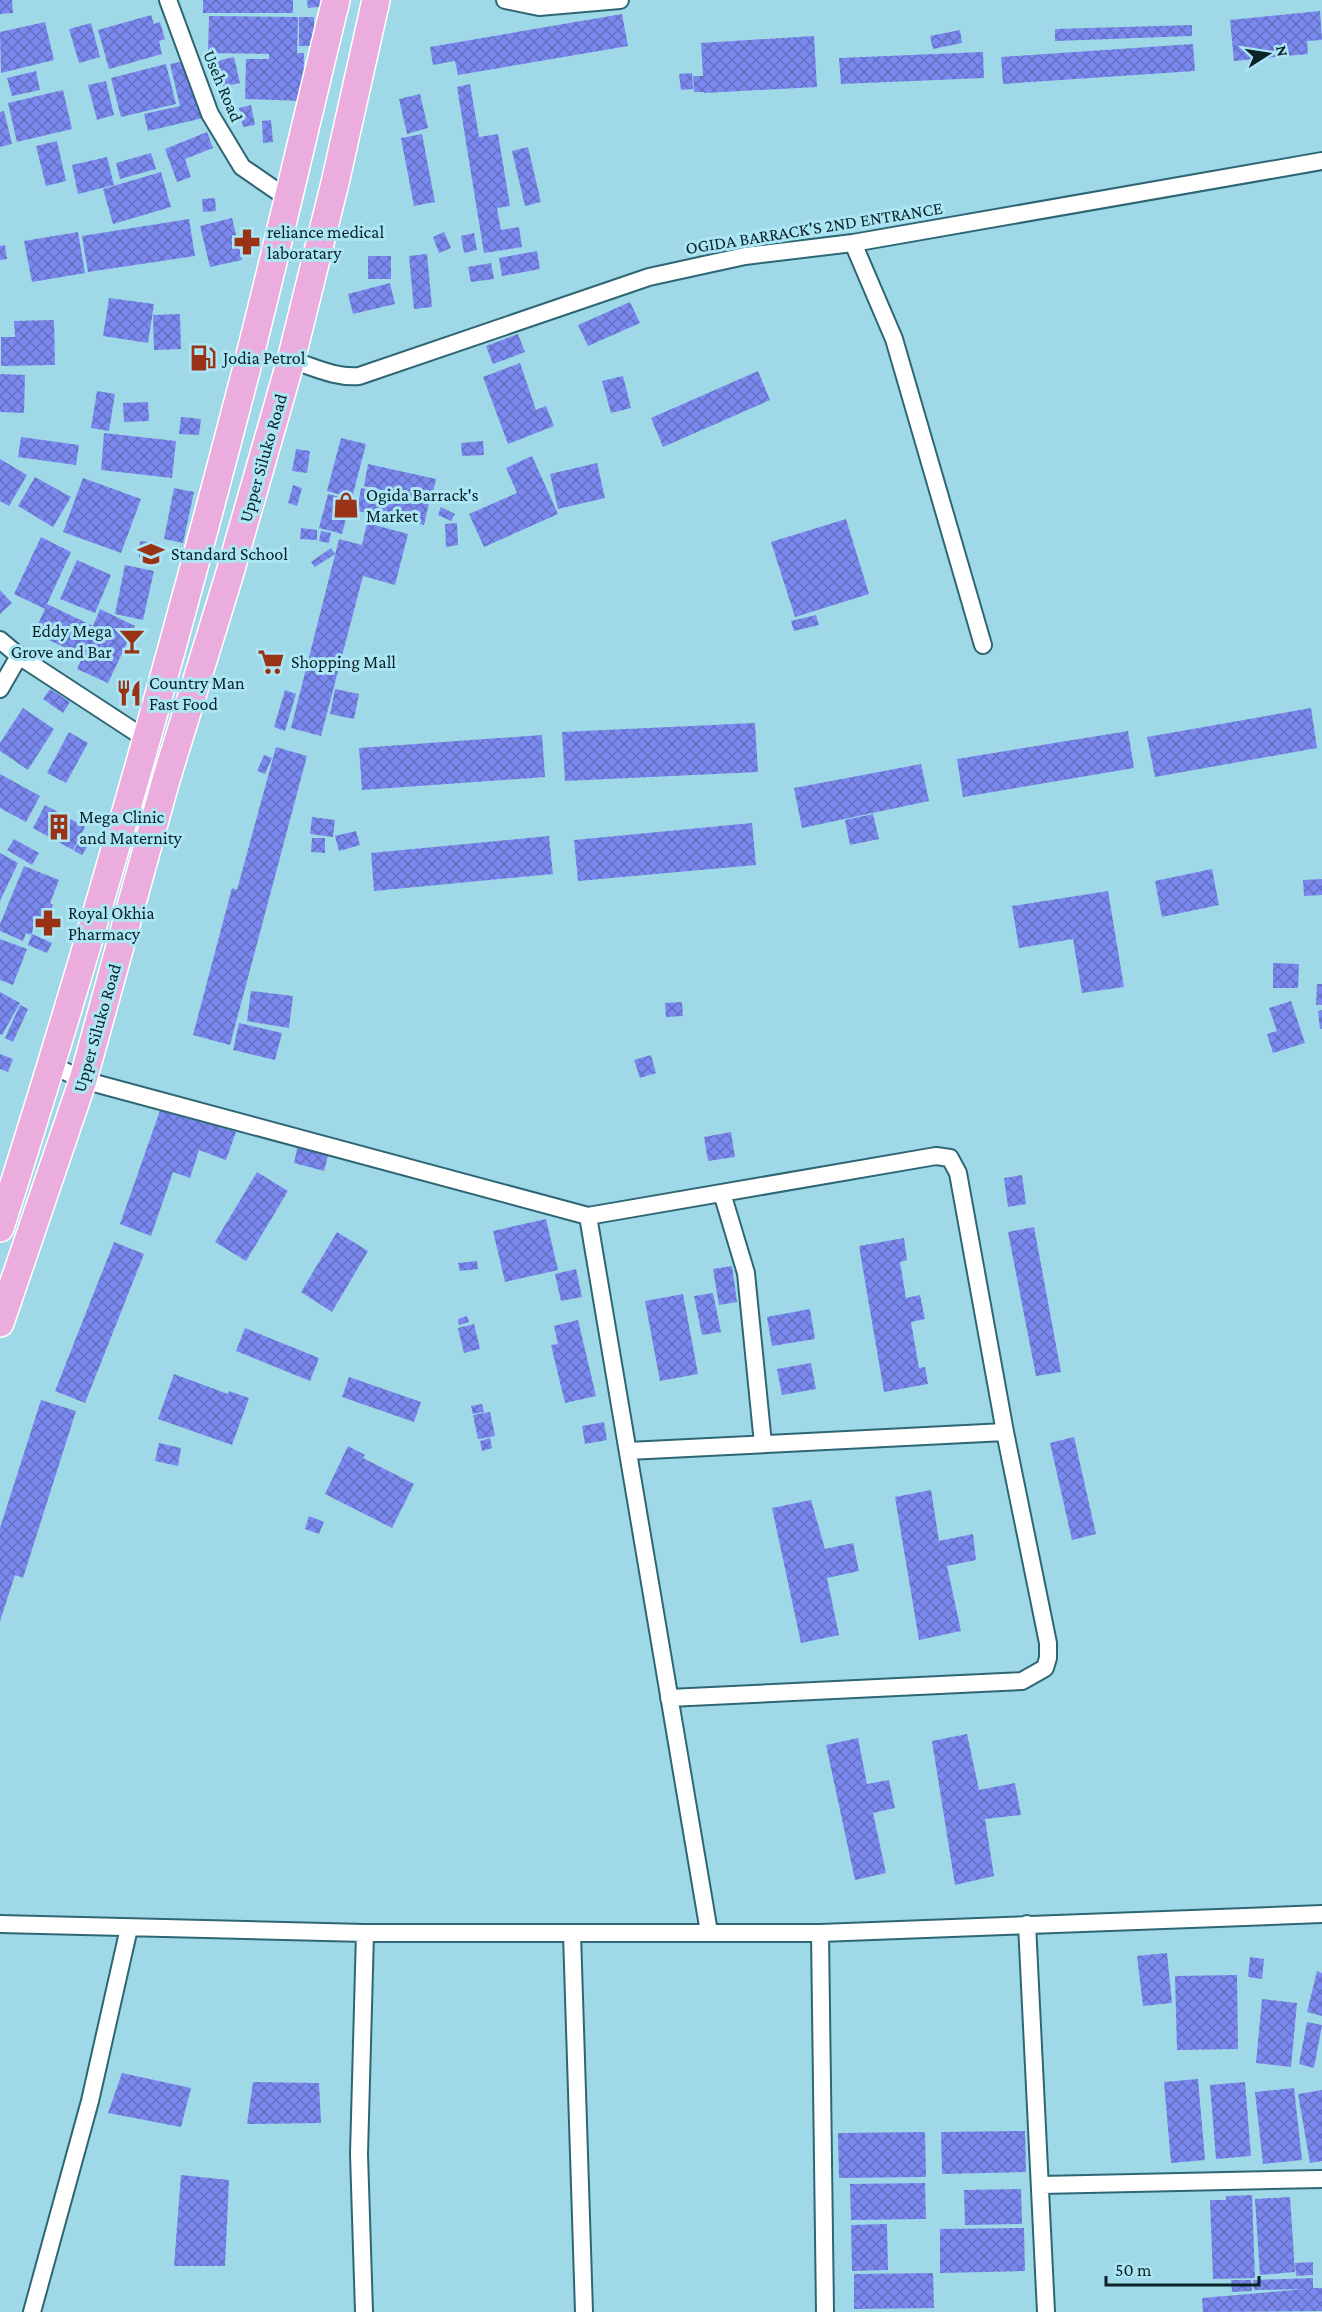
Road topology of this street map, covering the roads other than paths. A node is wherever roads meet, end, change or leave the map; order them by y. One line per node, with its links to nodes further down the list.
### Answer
1 (168, 0): 7 (street, Useh Road)
2 (336, 0): 7 (main road, Upper Siluko Road)
3 (376, 0): 9 (main road, Upper Siluko Road)
4 (505, 0): 5 (street)
5 (620, 0)
6 (1322, 161): 8 (street, OGIDA BARRACK'S 2ND ENTRANCE)
7 (287, 198): 14 (main road, Upper Siluko Road)
8 (854, 243): 9 (street, OGIDA BARRACK'S 2ND ENTRANCE); 11 (street)
9 (291, 360): 16 (main road, Upper Siluko Road)
10 (0, 640): 12 (street)
11 (983, 645)
12 (19, 656): 13 (street); 14 (street)
13 (0, 689)
14 (146, 739): 15 (main road, Upper Siluko Road)
15 (52, 1065): 16 (street); 19 (main road, Upper Siluko Road)
16 (83, 1080): 18 (street); 20 (main road, Upper Siluko Road)
17 (722, 1193): 18 (street); 21 (street); 22 (street)
18 (588, 1216): 23 (street)
19 (0, 1228)
20 (0, 1323)
21 (1005, 1432): 22 (street); 24 (street)
22 (763, 1444): 23 (street)
23 (628, 1451): 24 (street)
24 (669, 1698): 29 (street)
25 (1322, 1914): 27 (street)
26 (0, 1924): 28 (street)
27 (1027, 1924): 31 (street); 34 (street)
28 (129, 1928): 30 (street); 35 (street)
29 (709, 1932): 31 (street); 32 (street)
30 (365, 1933): 32 (street); 36 (street)
31 (820, 1933): 38 (street)
32 (572, 1934): 37 (street)
33 (1322, 2179): 34 (street)
34 (1041, 2185): 39 (street)
35 (32, 2312)
36 (363, 2312)
37 (584, 2312)
38 (825, 2312)
39 (1046, 2312)

